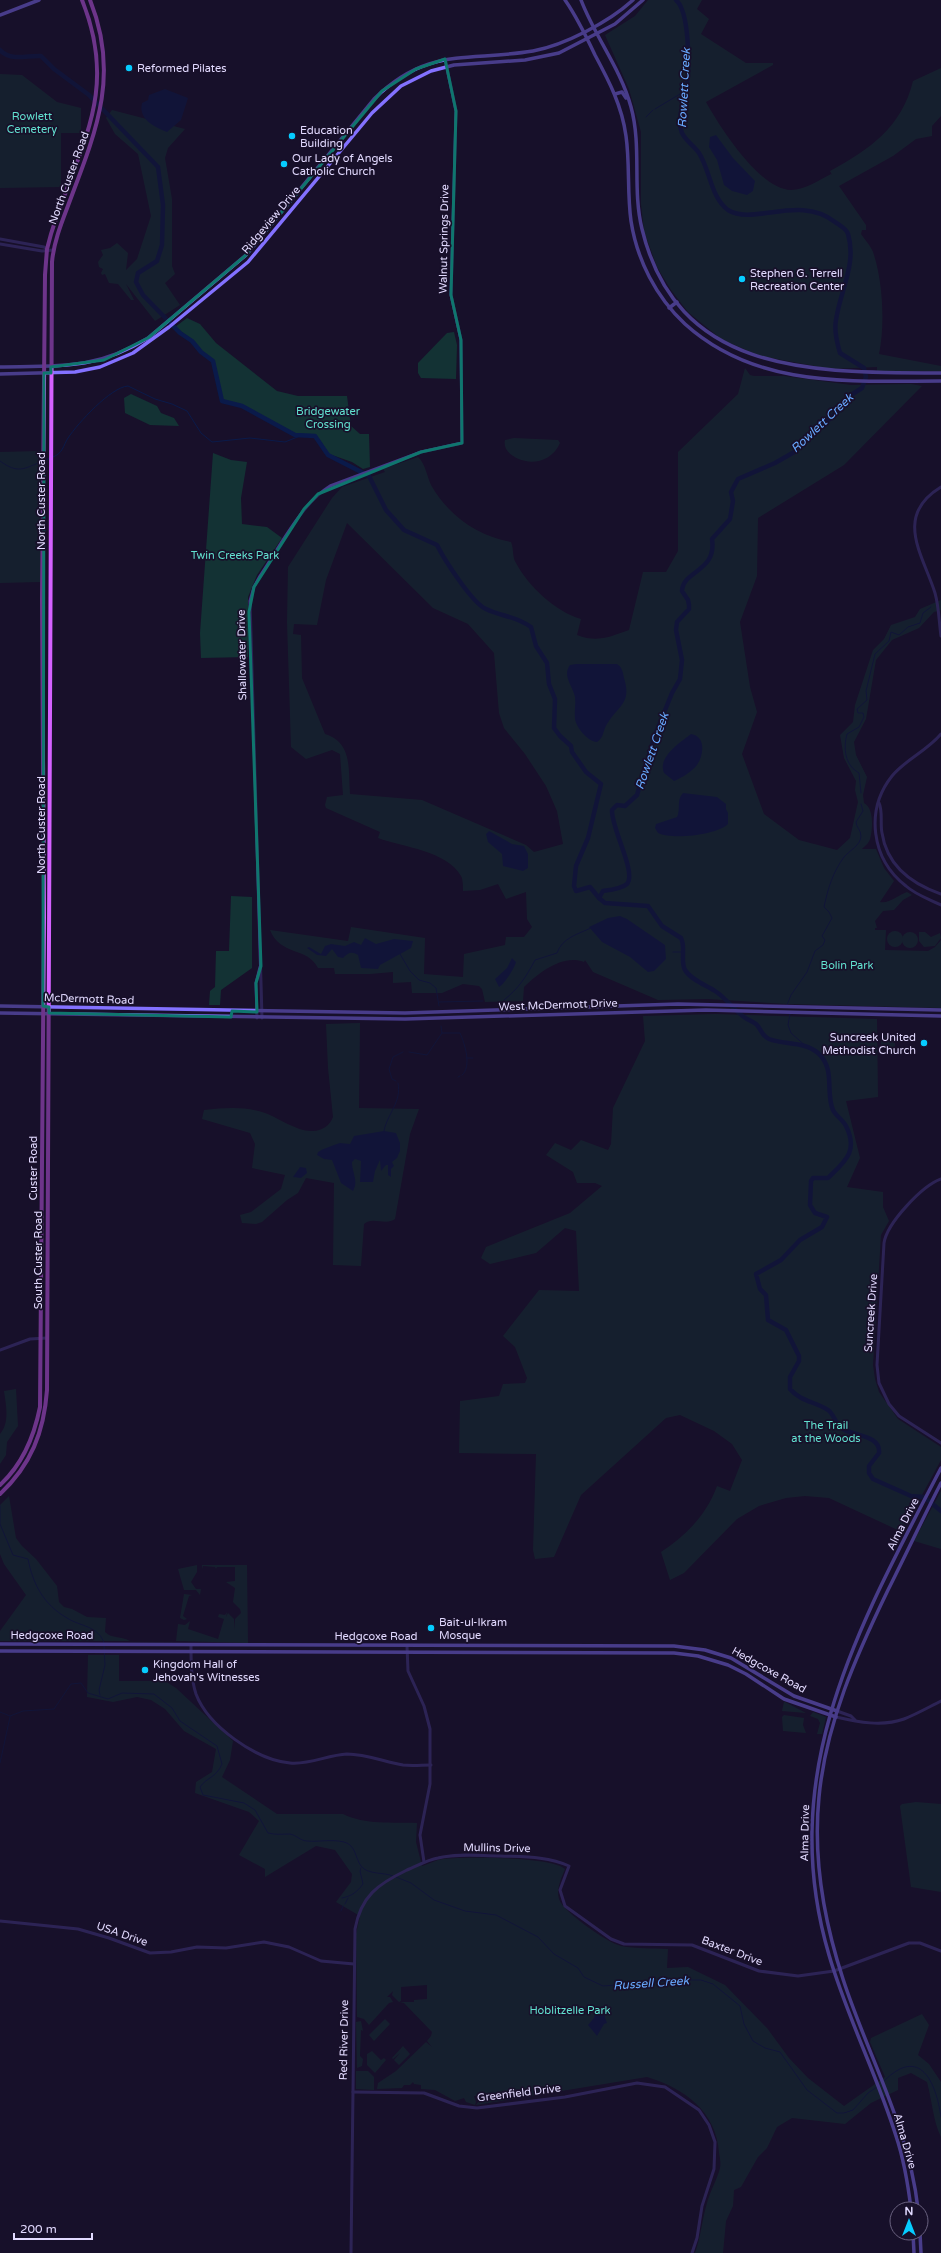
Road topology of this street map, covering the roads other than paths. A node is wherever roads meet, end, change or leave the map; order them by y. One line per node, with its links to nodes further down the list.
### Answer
1 (39, 0): 8 (main road)
2 (82, 0): 10 (main road)
3 (90, 0): 9 (main road, North Custer Road)
4 (565, 0): 12 (main road)
5 (581, 0): 11 (main road)
6 (633, 0): 11 (main road, Ridgeview Drive)
7 (642, 1): 13 (main road, Ridgeview Drive)
8 (0, 15)
9 (98, 24): 10 (main road); 16 (main road, North Custer Road)
10 (92, 26): 15 (main road)
11 (593, 26): 12 (main road, Ridgeview Drive); 13 (main road)
12 (584, 31): 14 (main road); 17 (main road, Ridgeview Drive)
13 (597, 34): 14 (main road, Ridgeview Drive); 20 (main road)
14 (588, 39): 18 (main road, Ridgeview Drive); 19 (main road)
15 (97, 58): 16 (main road); 21 (main road, North Custer Road)
16 (103, 58): 22 (main road, North Custer Road)
17 (445, 59): 18 (street, Walnut Springs Drive); 35 (main road, Ridgeview Drive)
18 (447, 66): 35 (main road, Ridgeview Drive); 48 (street, Walnut Springs Drive)
19 (615, 94): 20 (main road); 32 (main road)
20 (632, 112): 31 (main road)
21 (73, 175): 22 (main road); 23 (main road, North Custer Road)
22 (79, 177): 24 (main road, North Custer Road)
23 (59, 212): 24 (main road); 29 (main road, North Custer Road)
24 (65, 214): 30 (main road, North Custer Road)
25 (0, 239): 26 (street)
26 (11, 241): 28 (street); 29 (street)
27 (0, 244): 28 (street)
28 (10, 246): 29 (street)
29 (47, 250): 30 (street); 33 (main road, North Custer Road)
30 (53, 250): 34 (main road, North Custer Road)
31 (678, 302): 32 (main road); 36 (main road)
32 (669, 308): 37 (main road)
33 (45, 312): 34 (main road); 39 (main road, North Custer Road)
34 (52, 312): 40 (main road, North Custer Road)
35 (150, 340): 40 (main road, Ridgeview Drive); 41 (main road, Ridgeview Drive)
36 (745, 353): 37 (main road); 42 (main road)
37 (740, 361): 46 (main road)
38 (0, 366): 39 (main road, Ridgeview Drive)
39 (44, 366): 40 (main road, Ridgeview Drive); 45 (main road, North Custer Road)
40 (51, 367): 41 (main road, North Custer Road)
41 (51, 373): 45 (main road, Ridgeview Drive); 51 (main road, North Custer Road)
42 (922, 373): 43 (main road); 46 (main road)
43 (941, 373)
44 (0, 374): 45 (main road, Ridgeview Drive)
45 (44, 374): 50 (main road, North Custer Road)
46 (922, 381): 47 (main road)
47 (941, 381)
48 (462, 443): 61 (street, Shallowater Drive)
49 (941, 487): 52 (street)
50 (42, 600): 51 (main road); 53 (main road, North Custer Road)
51 (50, 600): 54 (main road, North Custer Road)
52 (941, 636)
53 (42, 677): 54 (main road); 60 (main road, North Custer Road)
54 (50, 677): 59 (main road, North Custer Road)
55 (941, 734): 56 (street)
56 (879, 803): 57 (street); 58 (street)
57 (941, 894)
58 (941, 904)
59 (49, 941): 60 (main road); 66 (main road, North Custer Road)
60 (44, 942): 65 (main road, North Custer Road)
61 (261, 966): 62 (street, Shallowater Drive); 63 (street, Shallowater Drive)
62 (256, 986): 63 (street); 74 (street, Shallowater Drive)
63 (262, 991): 75 (street, Shallowater Drive)
64 (0, 1006): 65 (main road, McDermott Road)
65 (43, 1006): 66 (main road, McDermott Road); 78 (main road, Custer Road)
66 (49, 1007): 68 (main road, McDermott Road); 79 (main road, North Custer Road)
67 (585, 1007): 70 (main road, West McDermott Drive); 76 (main road); 80 (main road, West McDermott Drive)
68 (120, 1009): 69 (main road, McDermott Road); 81 (main road)
69 (177, 1010): 73 (main road, West McDermott Drive)
70 (780, 1010): 71 (main road, West McDermott Drive); 76 (main road, West McDermott Drive)
71 (799, 1010): 72 (main road, West McDermott Drive); 83 (main road, West McDermott Drive)
72 (941, 1010)
73 (232, 1011): 74 (main road, West McDermott Drive); 84 (main road)
74 (257, 1012): 75 (main road, West McDermott Drive); 85 (street, Shallowater Drive)
75 (262, 1012): 80 (main road, West McDermott Drive); 86 (street, Shallowater Drive)
76 (585, 1012): 87 (main road, West McDermott Drive)
77 (0, 1013): 78 (main road, McDermott Road)
78 (43, 1013): 79 (main road, McDermott Road); 89 (main road, Custer Road)
79 (49, 1013): 81 (main road, McDermott Road); 90 (main road, South Custer Road)
80 (405, 1013): 87 (main road)
81 (120, 1015): 82 (main road, McDermott Road)
82 (177, 1016): 84 (main road, West McDermott Drive)
83 (941, 1016)
84 (231, 1017): 85 (main road, West McDermott Drive)
85 (257, 1018): 86 (main road, West McDermott Drive)
86 (262, 1018): 87 (main road, West McDermott Drive)
87 (405, 1019)
88 (941, 1179): 93 (street, Suncreek Drive)
89 (41, 1252): 90 (main road); 91 (main road, Custer Road)
90 (47, 1252): 91 (main road, South Custer Road)
91 (44, 1338): 92 (street); 95 (main road, Custer Road); 96 (main road, South Custer Road)
92 (0, 1350)
93 (941, 1443)
94 (941, 1468): 108 (main road, Alma Drive)
95 (11, 1475): 96 (main road); 98 (main road, Custer Road)
96 (16, 1478): 99 (main road, South Custer Road)
97 (941, 1483): 109 (main road, Alma Drive)
98 (0, 1485)
99 (1, 1493)
100 (0, 1644): 101 (main road, Hedgcoxe Road)
101 (58, 1644): 102 (main road, Hedgcoxe Road); 105 (main road)
102 (191, 1646): 103 (main road, Hedgcoxe Road); 106 (street)
103 (407, 1646): 107 (street); 110 (main road, Hedgcoxe Road)
104 (0, 1652): 105 (main road, Hedgcoxe Road)
105 (57, 1652): 106 (main road, Hedgcoxe Road)
106 (191, 1652): 107 (main road, Hedgcoxe Road); 118 (street)
107 (407, 1652): 111 (main road, Hedgcoxe Road); 118 (street)
108 (848, 1662): 109 (main road); 113 (main road, Alma Drive)
109 (853, 1664): 114 (main road, Alma Drive)
110 (787, 1693): 111 (main road); 113 (main road, Hedgcoxe Road)
111 (784, 1699): 115 (main road, Hedgcoxe Road)
112 (941, 1701): 117 (street, Hedgcoxe Road)
113 (831, 1709): 114 (main road, Hedgcoxe Road); 115 (main road, Alma Drive)
114 (837, 1711): 116 (main road, Alma Drive); 117 (street, Hedgcoxe Road)
115 (830, 1715): 116 (main road, Hedgcoxe Road); 119 (main road, Alma Drive)
116 (836, 1717): 117 (street, Hedgcoxe Road); 120 (main road, Alma Drive)
117 (854, 1720)
118 (431, 1765): 121 (street)
119 (818, 1766): 120 (main road); 127 (main road, Alma Drive)
120 (823, 1766): 126 (main road, Alma Drive)
121 (424, 1862): 122 (street, Mullins Drive); 125 (street, Red River Drive)
122 (569, 1866): 127 (street, Baxter Drive)
123 (0, 1921): 125 (street, USA Drive)
124 (941, 1951): 126 (street, Baxter Drive)
125 (354, 1964): 130 (street, Red River Drive)
126 (839, 1969): 127 (street, Baxter Drive); 128 (main road, Alma Drive)
127 (834, 1971): 129 (main road, Alma Drive)
128 (853, 2007): 129 (main road); 131 (main road, Alma Drive)
129 (848, 2010): 132 (main road, Alma Drive)
130 (353, 2092): 139 (street, Red River Drive); 140 (street, Greenfield Drive)
131 (898, 2121): 132 (main road); 133 (main road, Alma Drive)
132 (892, 2123): 134 (main road, Alma Drive)
133 (912, 2176): 134 (main road); 136 (main road, Alma Drive)
134 (907, 2178): 135 (main road, Alma Drive)
135 (910, 2201)
136 (917, 2201)
137 (913, 2241): 141 (main road)
138 (920, 2241): 142 (main road)
139 (351, 2253)
140 (692, 2253)
141 (914, 2253)
142 (920, 2253)

